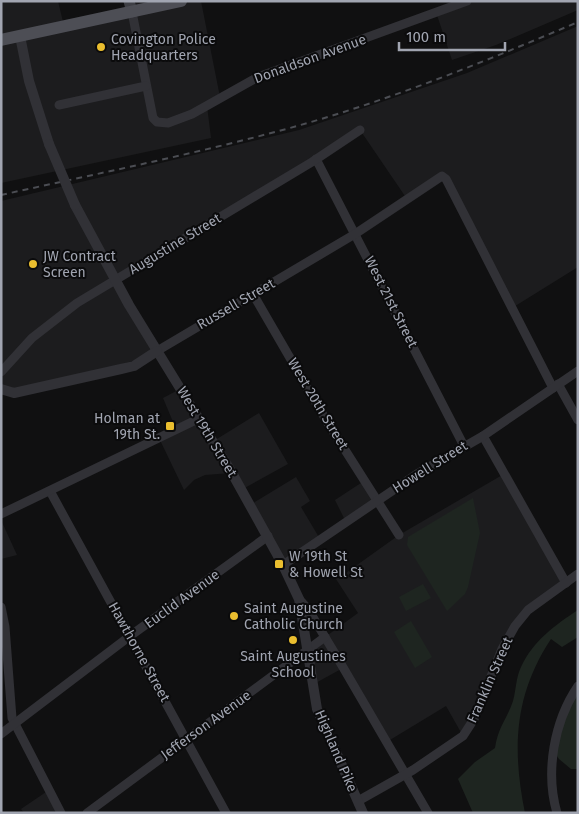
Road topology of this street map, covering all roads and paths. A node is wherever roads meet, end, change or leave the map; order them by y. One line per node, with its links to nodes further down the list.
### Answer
1 (181, 1): 3 (main road)
2 (467, 1): 6 (street, Donaldson Avenue)
3 (130, 7): 4 (main road); 6 (street)
4 (20, 36): 5 (main road); 11 (street, West 19th Street, bridge)
5 (1, 40)
6 (146, 86): 7 (street)
7 (60, 105)
8 (360, 130): 9 (street, Augustine Street)
9 (316, 159): 10 (street, West 21st Street); 11 (street, Augustine Street)
10 (356, 234): 12 (street, Russell Street); 16 (street, Russell Street); 23 (street, West 21st Street)
11 (116, 279): 13 (street, West 19th Street); 15 (street, Augustine Street)
12 (253, 294): 13 (street, Russell Street); 25 (street, West 20th Street)
13 (157, 351): 18 (street, Russell Street); 20 (street, West 19th Street)
14 (578, 371): 16 (street, Howell Street)
15 (1, 372)
16 (555, 386): 21 (street); 22 (street, Howell Street)
17 (1, 389): 18 (street, Russell Street)
18 (14, 393): 19 (street, Russell Street)
19 (1, 396)
20 (198, 419): 24 (street); 28 (street, West 19th Street)
21 (578, 420)
22 (482, 436): 23 (street, Howell Street); 31 (street)
23 (464, 446): 25 (street, Howell Street)
24 (50, 491): 26 (street); 34 (street, Hawthorne Street)
25 (377, 501): 27 (street, West 20th Street); 29 (street, Howell Street)
26 (1, 514)
27 (399, 535)
28 (268, 536): 29 (street, West 19th Street); 34 (street, Euclid Avenue)
29 (283, 565): 32 (street, West 19th Street)
30 (578, 574): 31 (street, Franklin Street)
31 (566, 583): 41 (street, Franklin Street)
32 (299, 599): 35 (street, West 19th Street); 36 (street, Highland Pike)
33 (2, 613): 38 (street)
34 (130, 636): 38 (street, Euclid Avenue); 40 (street, Hawthorne Street)
35 (325, 637): 36 (street, Jefferson Avenue); 41 (street, West 19th Street)
36 (306, 651): 40 (street, Jefferson Avenue); 42 (street, Highland Pike)
37 (578, 686): 48 (street)
38 (14, 724): 39 (street, Euclid Avenue); 43 (street)
39 (1, 734)
40 (187, 739): 44 (street, Jefferson Avenue); 45 (street, Hawthorne Street)
41 (404, 775): 42 (street, Franklin Street); 47 (street, West 19th Street)
42 (358, 801): 46 (street, Highland Pike)
43 (61, 813)
44 (87, 813)
45 (226, 813)
46 (363, 813)
47 (428, 813)
48 (557, 813)

